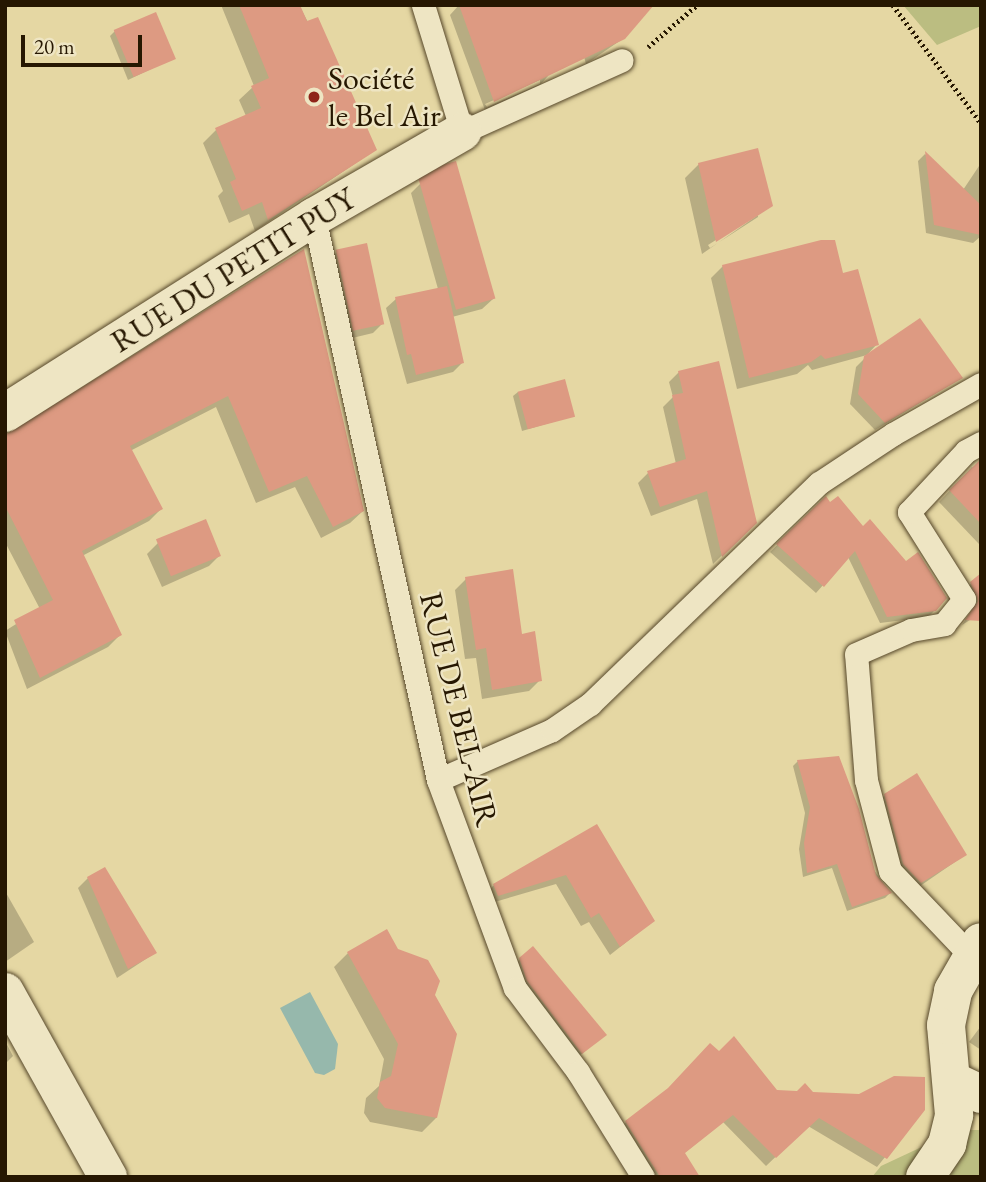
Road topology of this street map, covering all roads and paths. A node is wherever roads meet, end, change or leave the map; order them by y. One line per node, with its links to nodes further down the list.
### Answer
1 (423, 5): 6 (lane)
2 (697, 5): 4 (path)
3 (893, 5): 5 (path)
4 (619, 61): 6 (lane)
5 (981, 123)
6 (463, 132): 7 (street, RUE DU PETIT PUY)
7 (314, 217): 9 (street, RUE DU PETIT PUY); 11 (lane, RUE DE BEL-AIR)
8 (981, 384): 11 (lane)
9 (5, 413)
10 (981, 443): 12 (lane)
11 (438, 780): 16 (lane, RUE DE BEL-AIR)
12 (976, 949): 14 (street)
13 (5, 992): 15 (street)
14 (967, 1088): 17 (street)
15 (108, 1177)
16 (643, 1177)
17 (925, 1177)

